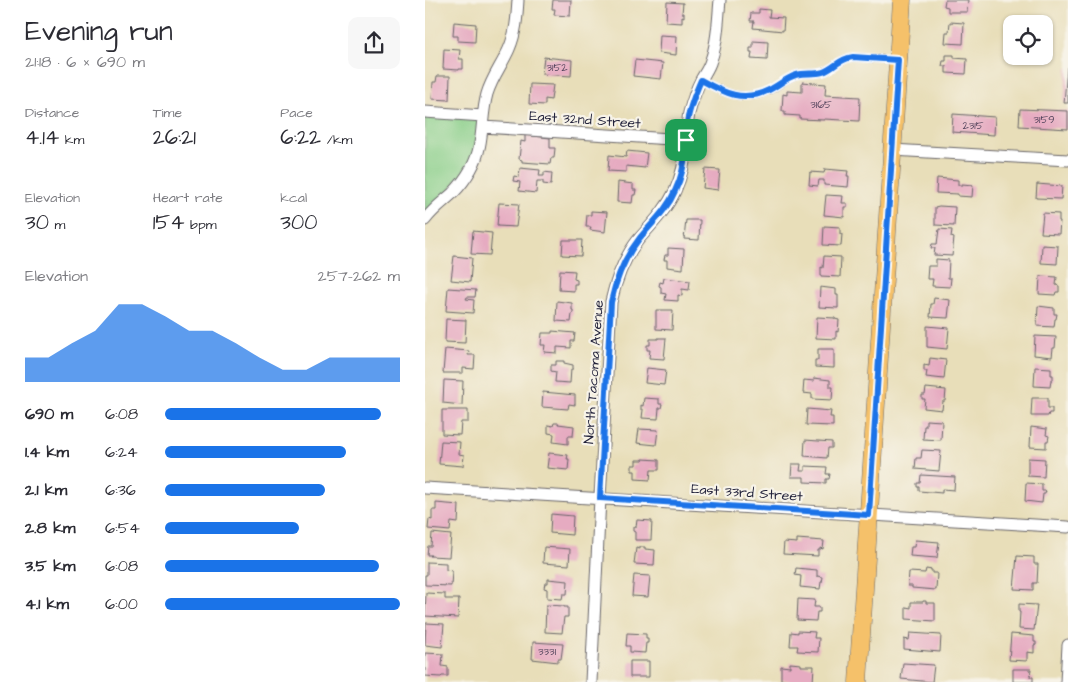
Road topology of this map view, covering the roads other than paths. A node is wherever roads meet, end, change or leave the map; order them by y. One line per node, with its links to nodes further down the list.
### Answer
1 (518, 0): 7 (street)
2 (720, 0): 5 (street, North Tacoma Avenue)
3 (902, 0): 4 (main road)
4 (898, 60): 5 (lane); 9 (main road)
5 (701, 80): 8 (street, North Tacoma Avenue)
6 (425, 112): 7 (street, East 32nd Street)
7 (483, 122): 8 (street, East 32nd Street); 11 (street)
8 (686, 140): 13 (street, North Tacoma Avenue)
9 (892, 150): 10 (street); 14 (main road)
10 (1068, 160)
11 (425, 220)
12 (425, 488): 13 (street, East 33rd Street)
13 (600, 498): 14 (street, East 33rd Street); 17 (street, North Tacoma Avenue)
14 (869, 515): 15 (street, East 33rd Street); 18 (main road)
15 (1068, 527)
16 (1068, 645): 19 (street)
17 (591, 682)
18 (858, 682)
19 (1066, 682)

